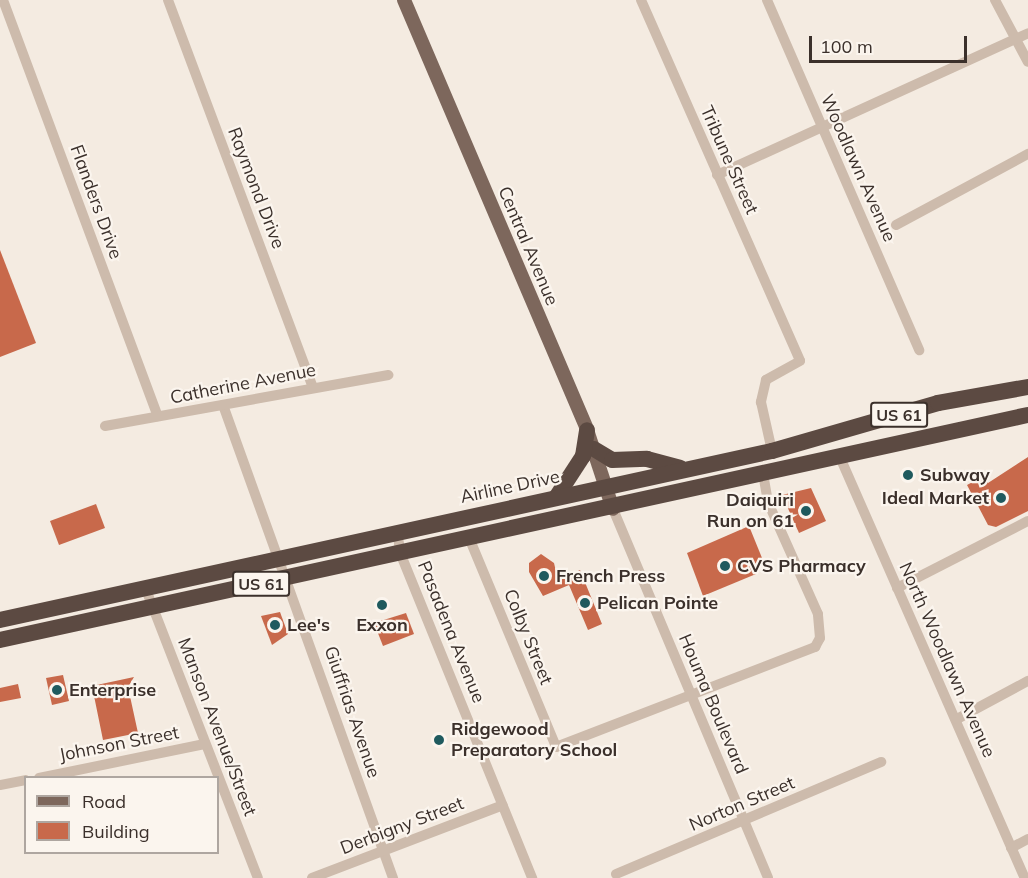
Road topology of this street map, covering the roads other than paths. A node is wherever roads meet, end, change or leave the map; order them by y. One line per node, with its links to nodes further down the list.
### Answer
1 (3, 0): 20 (street, Flanders Drive)
2 (168, 0): 17 (street, Raymond Drive)
3 (404, 0): 23 (main road, Central Avenue)
4 (641, 0): 12 (street, Tribune Street)
5 (767, 0): 10 (street, Woodlawn Avenue)
6 (995, 0): 8 (street)
7 (1028, 33): 8 (street)
8 (1017, 38): 9 (street); 10 (street)
9 (1028, 62)
10 (821, 126): 12 (street); 14 (street, Woodlawn Avenue)
11 (1028, 154): 13 (street)
12 (717, 175): 25 (street, Tribune Street)
13 (896, 225)
14 (919, 350)
15 (388, 375): 17 (street, Catherine Avenue)
16 (1024, 384): 22 (highway, Airline Drive / US 61)
17 (313, 387): 18 (street, Catherine Avenue)
18 (223, 405): 20 (street, Catherine Avenue); 36 (street, Giuffrias Avenue)
19 (1028, 415): 26 (highway, US 61)
20 (158, 416): 21 (street, Catherine Avenue)
21 (105, 426)
22 (852, 428): 25 (highway, Airline Drive / US 61); 26 (highway)
23 (587, 430): 24 (main road, Central Avenue); 30 (highway)
24 (594, 449): 27 (highway); 29 (main road, Central Avenue)
25 (772, 451): 27 (highway, Airline Drive / US 61)
26 (831, 457): 28 (highway, US 61); 39 (street, North Woodlawn Avenue)
27 (684, 469): 29 (highway, Airline Drive / US 61)
28 (763, 476): 31 (highway, US 61); 44 (street)
29 (607, 485): 30 (highway, Airline Drive / US 61); 31 (main road, Central Avenue)
30 (556, 496): 33 (highway, Airline Drive / US 61)
31 (613, 509): 34 (highway, US 61); 44 (street, Houma Boulevard)
32 (1028, 521): 39 (street)
33 (397, 531): 35 (street, Pasadena Avenue); 36 (highway, Airline Drive / US 61)
34 (471, 540): 35 (highway, US 61); 44 (street, Colby Street)
35 (401, 555): 37 (highway, US 61); 53 (street, Pasadena Avenue)
36 (280, 557): 37 (street, Giuffrias Avenue); 38 (highway, Airline Drive / US 61)
37 (287, 578): 40 (highway, US 61); 57 (street, Giuffrias Avenue)
38 (145, 587): 40 (street, Manson Avenue/Street); 41 (highway, Airline Drive / US 61)
39 (897, 588): 45 (street, North Woodlawn Avenue)
40 (152, 607): 42 (highway, US 61); 46 (street, Manson Avenue/Street)
41 (0, 620)
42 (0, 640)
43 (1028, 681): 45 (street)
44 (692, 695): 54 (street, Houma Boulevard)
45 (957, 719): 56 (street, North Woodlawn Avenue)
46 (206, 744): 48 (street, Johnson Street); 49 (street, Manson Avenue/Street)
47 (881, 762): 54 (street, Norton Street)
48 (44, 776)
49 (218, 776)
50 (219, 778): 59 (street, Manson Avenue/Street)
51 (24, 780): 52 (street)
52 (0, 785)
53 (503, 805): 57 (street, Derbigny Street); 62 (street, Pasadena Avenue)
54 (744, 822): 58 (street, Norton Street); 63 (street, Houma Boulevard)
55 (1028, 839): 56 (street)
56 (1011, 848): 64 (street, North Woodlawn Avenue)
57 (382, 851): 60 (street, Derbigny Street); 61 (street, Giuffrias Avenue)
58 (616, 874)
59 (258, 878)
60 (312, 878)
61 (393, 878)
62 (532, 878)
63 (768, 878)
64 (1024, 878)

